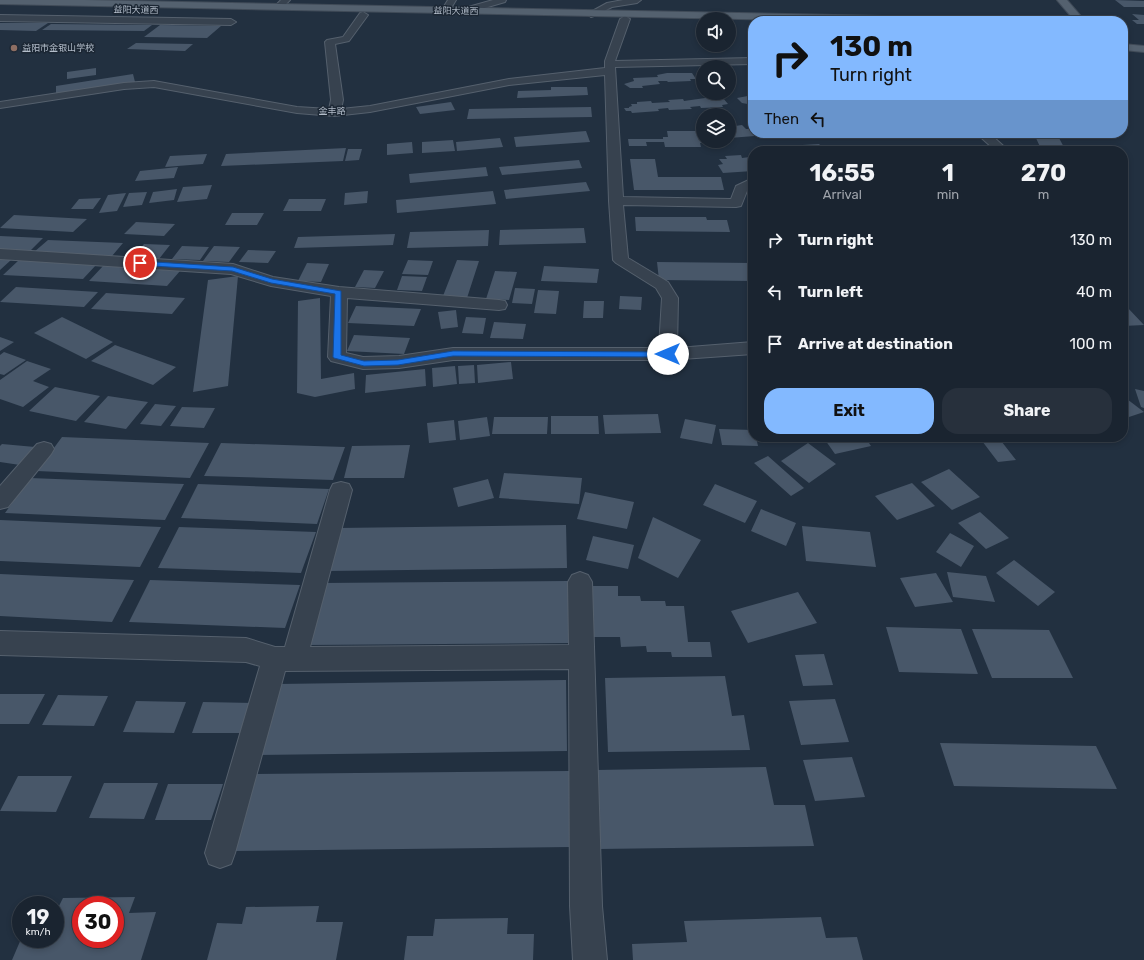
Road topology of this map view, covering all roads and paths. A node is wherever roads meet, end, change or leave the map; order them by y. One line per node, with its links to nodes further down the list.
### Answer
1 (286, 0): 7 (street)
2 (452, 0): 10 (street)
3 (502, 0): 11 (street)
4 (637, 0): 13 (street)
5 (1062, 0): 16 (main road)
6 (0, 1): 7 (main road, 益阳大道西)
7 (278, 7): 10 (main road, 益阳大道西)
8 (0, 9): 9 (main road, 益阳大道西)
9 (95, 10): 12 (main road, 益阳大道西); 19 (street)
10 (445, 11): 11 (main road, 益阳大道西)
11 (464, 11): 13 (main road, 益阳大道西)
12 (226, 12): 14 (main road, 益阳大道西); 22 (street)
13 (591, 14): 15 (main road, 益阳大道西)
14 (363, 15): 18 (main road, 益阳大道西); 36 (street)
15 (748, 16)
16 (1076, 16)
17 (0, 18): 19 (street)
18 (625, 19): 20 (main road, 益阳大道西); 30 (street)
19 (80, 20): 22 (street)
20 (696, 21)
21 (736, 21): 24 (main road)
22 (214, 22): 23 (street)
23 (231, 22)
24 (748, 22)
25 (1128, 41): 26 (main road)
26 (1144, 43)
27 (1128, 47): 28 (main road)
28 (1144, 49)
29 (748, 61): 30 (street, 金丰路)
30 (610, 68): 36 (street, 金丰路); 40 (street)
31 (748, 68): 32 (street)
32 (736, 69)
33 (696, 71): 34 (street)
34 (659, 72)
35 (0, 105): 36 (street, 金丰路)
36 (334, 113)
37 (988, 138): 38 (street)
38 (997, 146)
39 (748, 185): 40 (street)
40 (616, 201): 45 (street)
41 (0, 254): 42 (street)
42 (339, 292): 43 (street); 45 (street)
43 (499, 305)
44 (748, 348): 45 (street)
45 (668, 354)
46 (44, 449): 48 (street)
47 (341, 490): 52 (street)
48 (0, 501)
49 (580, 582): 51 (street)
50 (0, 643): 52 (street)
51 (582, 657): 52 (street); 54 (street)
52 (285, 659): 53 (street)
53 (220, 852)
54 (590, 960)

